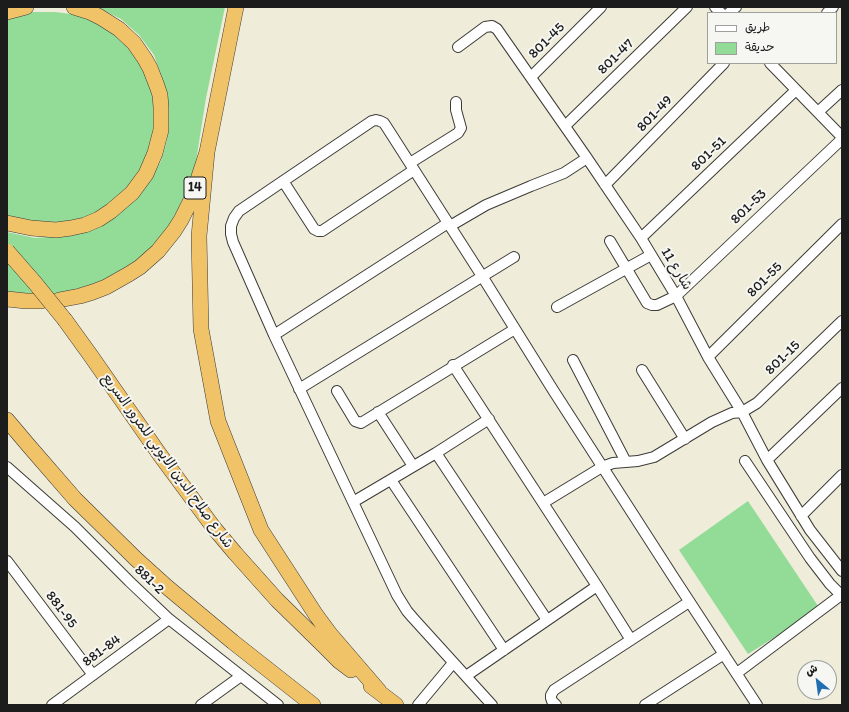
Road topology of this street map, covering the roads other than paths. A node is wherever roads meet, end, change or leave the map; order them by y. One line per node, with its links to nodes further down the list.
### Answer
1 (26, 7): 6 (highway)
2 (74, 7): 22 (highway)
3 (236, 7): 17 (highway, 14)
4 (601, 7): 10 (street, 801-45)
5 (687, 7): 15 (street, 801-47)
6 (7, 12)
7 (458, 47): 10 (street, شارع 11)
8 (723, 64): 21 (street, 801-49)
9 (772, 64): 11 (street)
10 (531, 77): 15 (street, شارع 11)
11 (796, 90): 14 (street); 25 (street, 801-51)
12 (842, 90): 14 (street)
13 (456, 102): 19 (street)
14 (818, 112): 16 (street)
15 (565, 126): 18 (street, شارع 11)
16 (842, 138): 32 (street, 801-53)
17 (207, 152): 34 (highway, 14); 81 (highway)
18 (587, 158): 21 (street, شارع 11); 23 (street)
19 (412, 167): 20 (street); 20 (street); 23 (street)
20 (283, 181): 39 (street)
21 (605, 185): 25 (street, شارع 11)
22 (7, 223)
23 (449, 224): 31 (street); 39 (street)
24 (842, 224): 40 (street, 801-55)
25 (641, 238): 28 (street, شارع 11)
26 (610, 241): 30 (street, 801-53)
27 (7, 251): 81 (highway, شارع صلاح الدين الايوبي للمرور السريع, bridge)
28 (651, 256): 30 (street); 32 (street, شارع 11)
29 (514, 257): 31 (street)
30 (627, 269): 32 (street, 801-53); 36 (street)
31 (482, 276): 38 (street); 45 (street)
32 (676, 296): 40 (street, شارع 11)
33 (7, 299): 35 (highway)
34 (59, 300)
35 (41, 302)
36 (557, 307)
37 (842, 321): 48 (street, 801-15)
38 (515, 329): 42 (street); 58 (street)
39 (274, 335): 45 (street)
40 (708, 357): 48 (street, شارع 11)
41 (574, 360): 56 (street)
42 (453, 365): 47 (street); 49 (street)
43 (642, 370): 52 (street)
44 (842, 388): 54 (street)
45 (299, 389): 63 (street)
46 (338, 391): 47 (street)
47 (378, 412): 57 (street)
48 (742, 412): 52 (street, 801-15); 54 (street, شارع 11)
49 (489, 419): 53 (street); 64 (street)
50 (7, 420): 62 (highway)
51 (7, 435): 62 (highway)
52 (685, 439): 56 (street, 801-15)
53 (436, 453): 57 (street); 72 (street)
54 (767, 460): 65 (street, شارع 11)
55 (745, 461): 69 (street)
56 (626, 462): 58 (street, 801-15)
57 (413, 466): 61 (street)
58 (602, 467): 64 (street, 801-15); 70 (street)
59 (7, 468): 71 (street, 881-2)
60 (842, 475): 65 (street)
61 (391, 480): 63 (street); 74 (street)
62 (75, 499): 85 (highway)
63 (353, 502): 76 (street)
64 (543, 503): 68 (street)
65 (801, 516): 67 (street, شارع 11)
66 (7, 561): 78 (street, 881-95)
67 (842, 570)
68 (598, 586): 72 (street); 73 (street)
69 (842, 596): 77 (street)
70 (689, 602): 73 (street); 75 (street)
71 (170, 619): 78 (street, 881-84); 79 (street, 881-2)
72 (547, 620): 74 (street)
73 (631, 640): 89 (street)
74 (504, 650): 80 (street)
75 (724, 654): 77 (street); 90 (street)
76 (453, 663): 80 (street); 87 (street)
77 (737, 673): 91 (street)
78 (93, 675): 82 (street, 881-84)
79 (241, 676): 83 (street); 84 (street, 881-2)
80 (466, 676): 88 (street)
81 (379, 691): 86 (highway, شارع صلاح الدين الايوبي للمرور السريع)
82 (52, 705)
83 (201, 705)
84 (278, 705)
85 (313, 705)
86 (396, 705)
87 (418, 705)
88 (492, 705)
89 (556, 705)
90 (645, 705)
91 (757, 705)

